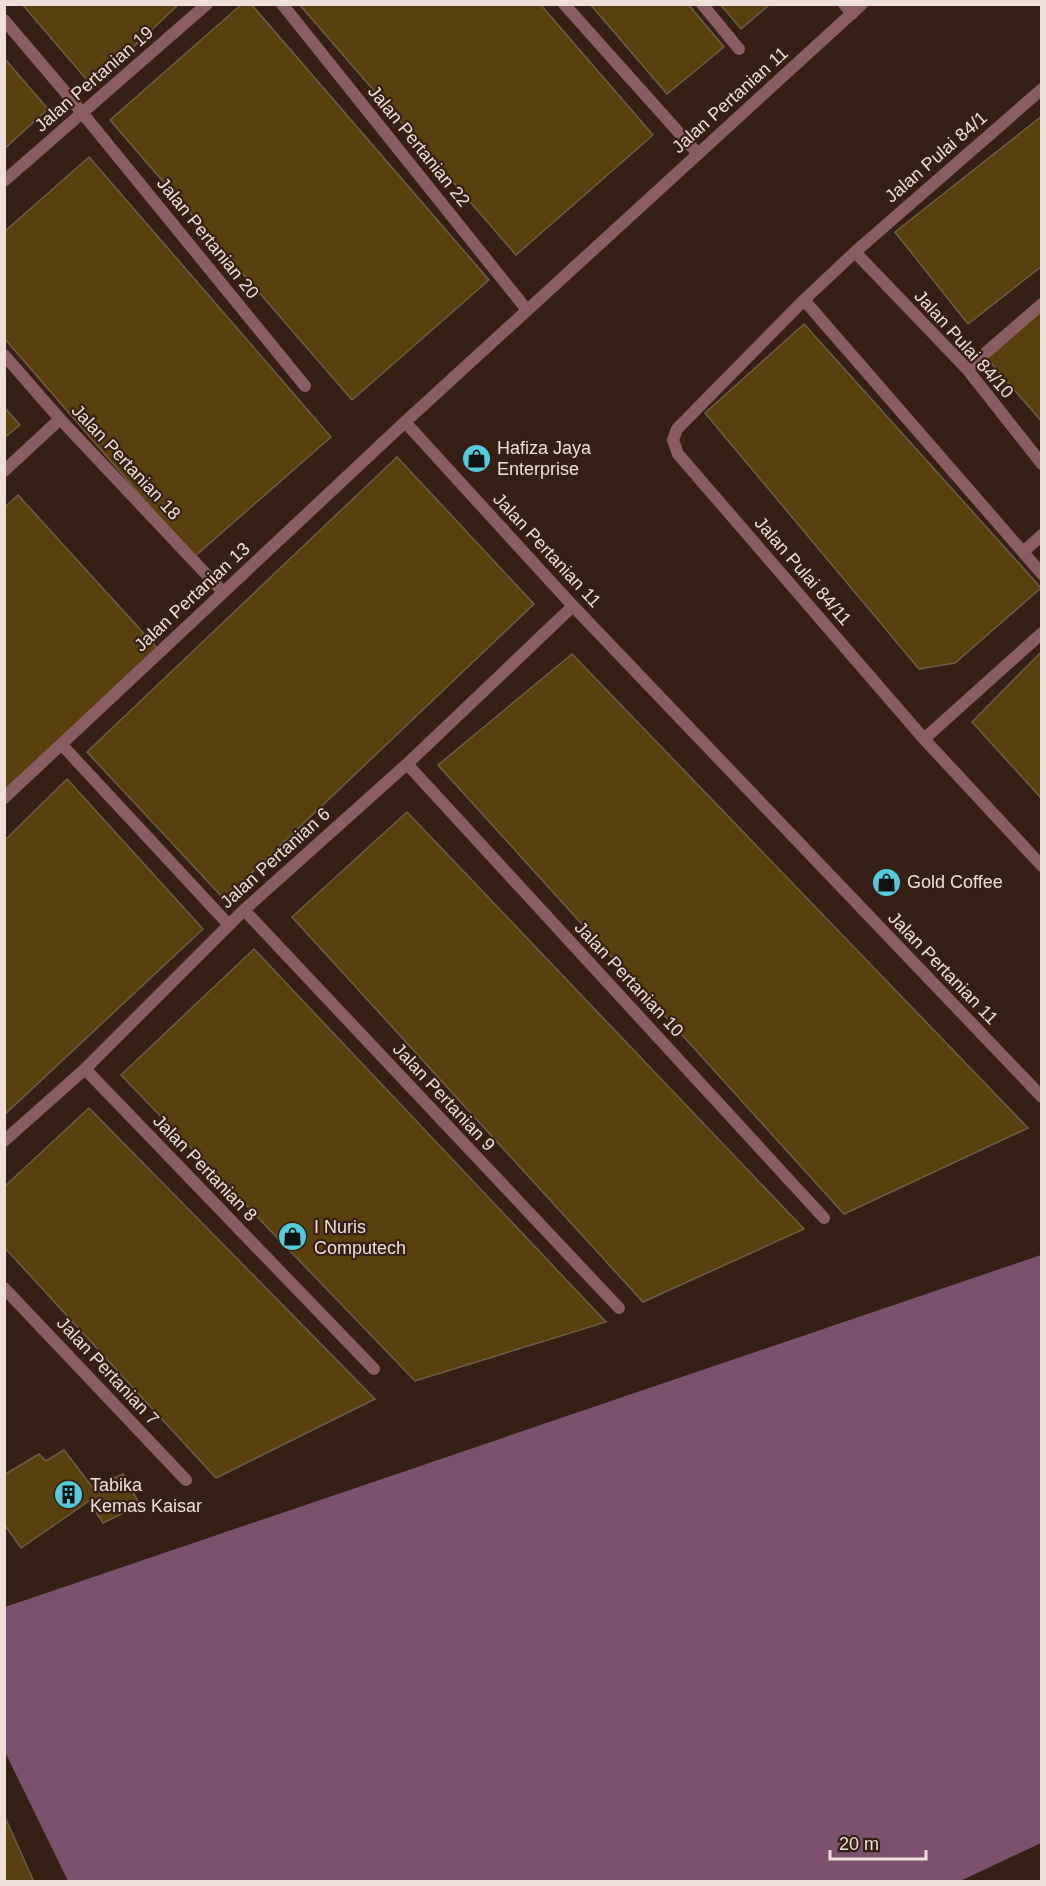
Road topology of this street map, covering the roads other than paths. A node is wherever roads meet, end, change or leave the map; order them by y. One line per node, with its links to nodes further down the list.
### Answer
1 (207, 4): 10 (street, Jalan Pertanian 19)
2 (282, 4): 16 (street, Jalan Pertanian 22)
3 (564, 4): 11 (street)
4 (702, 4): 8 (street)
5 (862, 4): 6 (street, Jalan Pertanian 11)
6 (848, 9): 11 (street, Jalan Pertanian 11)
7 (4, 20): 10 (street, Jalan Pertanian 20)
8 (739, 49)
9 (1041, 89): 13 (street, Jalan Pulai 84/1)
10 (83, 113): 12 (street, Jalan Pertanian 19); 19 (street, Jalan Pertanian 20)
11 (698, 154): 16 (street, Jalan Pertanian 11)
12 (4, 181)
13 (855, 252): 14 (street, Jalan Pulai 84/11); 18 (street, Jalan Pulai 84/10)
14 (804, 300): 25 (street); 30 (street, Jalan Pulai 84/11)
15 (1041, 304): 18 (street)
16 (527, 310): 21 (street, Jalan Pertanian 11)
17 (4, 355): 20 (street, Jalan Pertanian 18)
18 (967, 369): 22 (street, Jalan Pulai 84/10)
19 (305, 386)
20 (60, 419): 23 (street); 27 (street, Jalan Pertanian 18)
21 (405, 422): 27 (street, Jalan Pertanian 13); 28 (street, Jalan Pertanian 11)
22 (1041, 464)
23 (4, 471)
24 (1041, 535): 25 (street)
25 (1023, 552): 26 (street)
26 (1041, 574)
27 (223, 592): 31 (street, Jalan Pertanian 13)
28 (573, 606): 32 (street, Jalan Pertanian 6); 38 (street, Jalan Pertanian 11)
29 (1041, 633): 30 (street)
30 (924, 739): 34 (street, Jalan Pulai 84/11)
31 (62, 744): 33 (street, Jalan Pertanian 13); 36 (street)
32 (407, 764): 35 (street, Jalan Pertanian 6); 40 (street, Jalan Pertanian 10)
33 (4, 798)
34 (1041, 866)
35 (244, 910): 36 (street, Jalan Pertanian 6); 42 (street, Jalan Pertanian 9)
36 (229, 925): 37 (street, Jalan Pertanian 6)
37 (85, 1069): 39 (street, Jalan Pertanian 6); 43 (street, Jalan Pertanian 8)
38 (1041, 1098)
39 (4, 1141)
40 (824, 1218)
41 (4, 1288): 44 (street, Jalan Pertanian 7)
42 (619, 1308)
43 (374, 1369)
44 (186, 1480)

